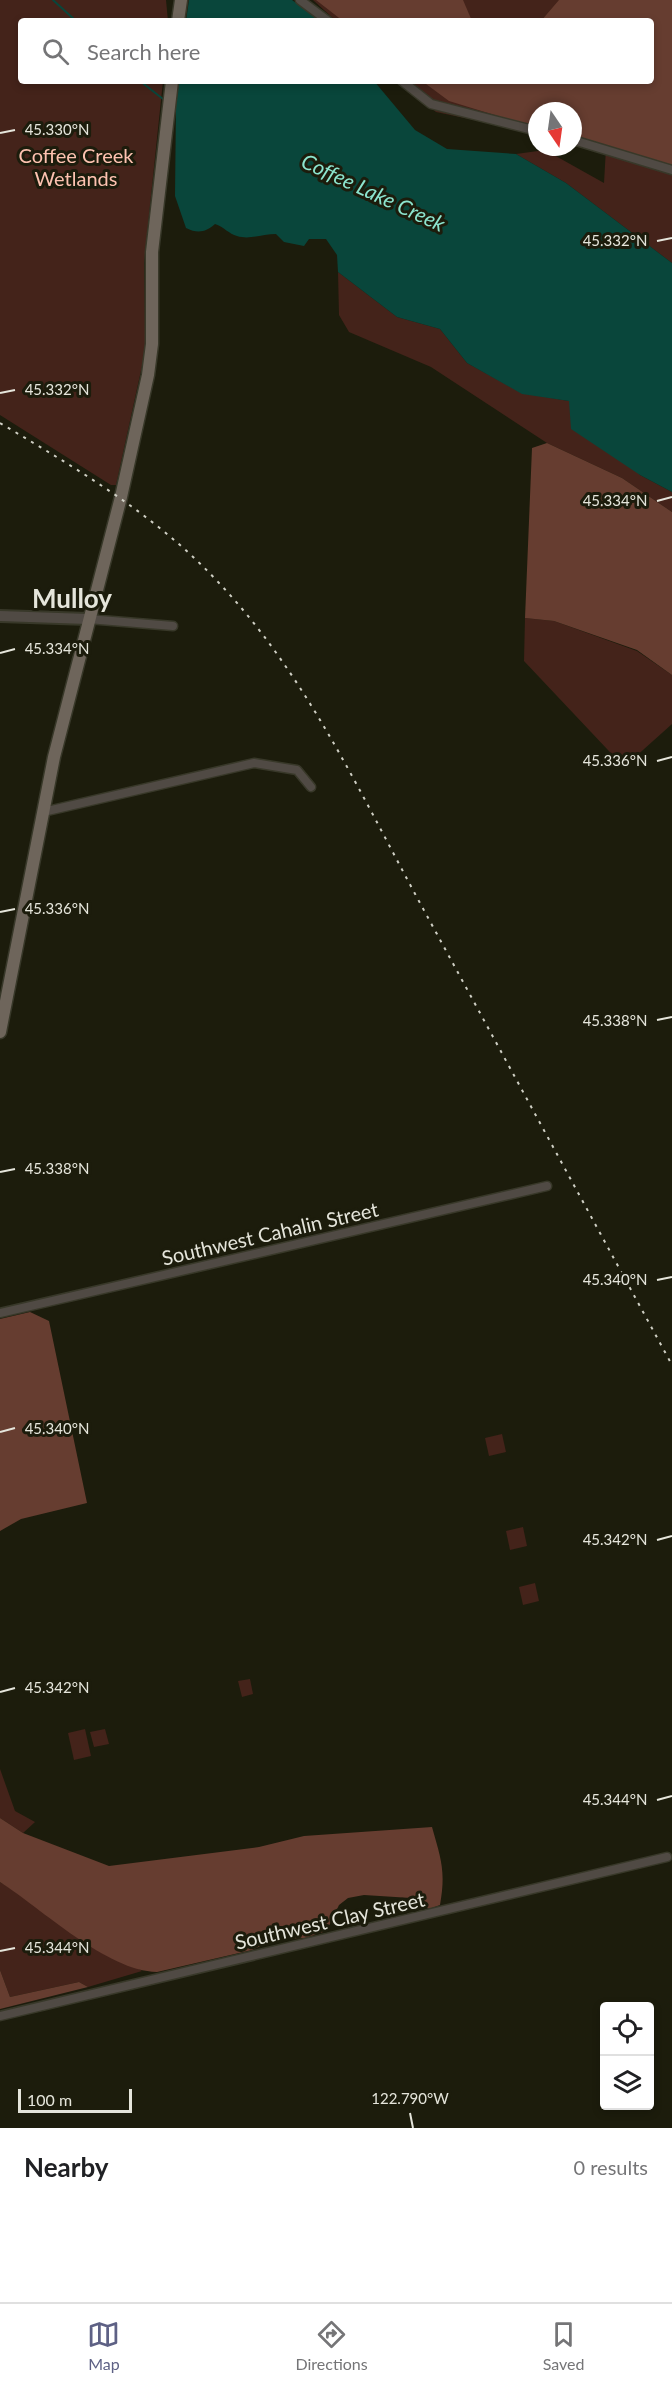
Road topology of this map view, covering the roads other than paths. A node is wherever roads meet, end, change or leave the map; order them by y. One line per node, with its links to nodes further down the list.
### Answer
1 (181, 0): 3 (main road)
2 (300, 0): 4 (street)
3 (178, 18)
4 (324, 18)
5 (172, 84): 11 (main road)
6 (406, 84): 7 (street)
7 (528, 129)
8 (582, 143): 9 (street)
9 (672, 170)
10 (0, 616): 11 (street)
11 (88, 619): 12 (street); 14 (main road)
12 (173, 626)
13 (311, 787): 14 (street)
14 (43, 812): 15 (main road)
15 (0, 1032)
16 (547, 1186): 17 (street, Southwest Cahalin Street)
17 (0, 1313)
18 (667, 1857): 19 (street, Southwest Clay Street)
19 (0, 2016)

